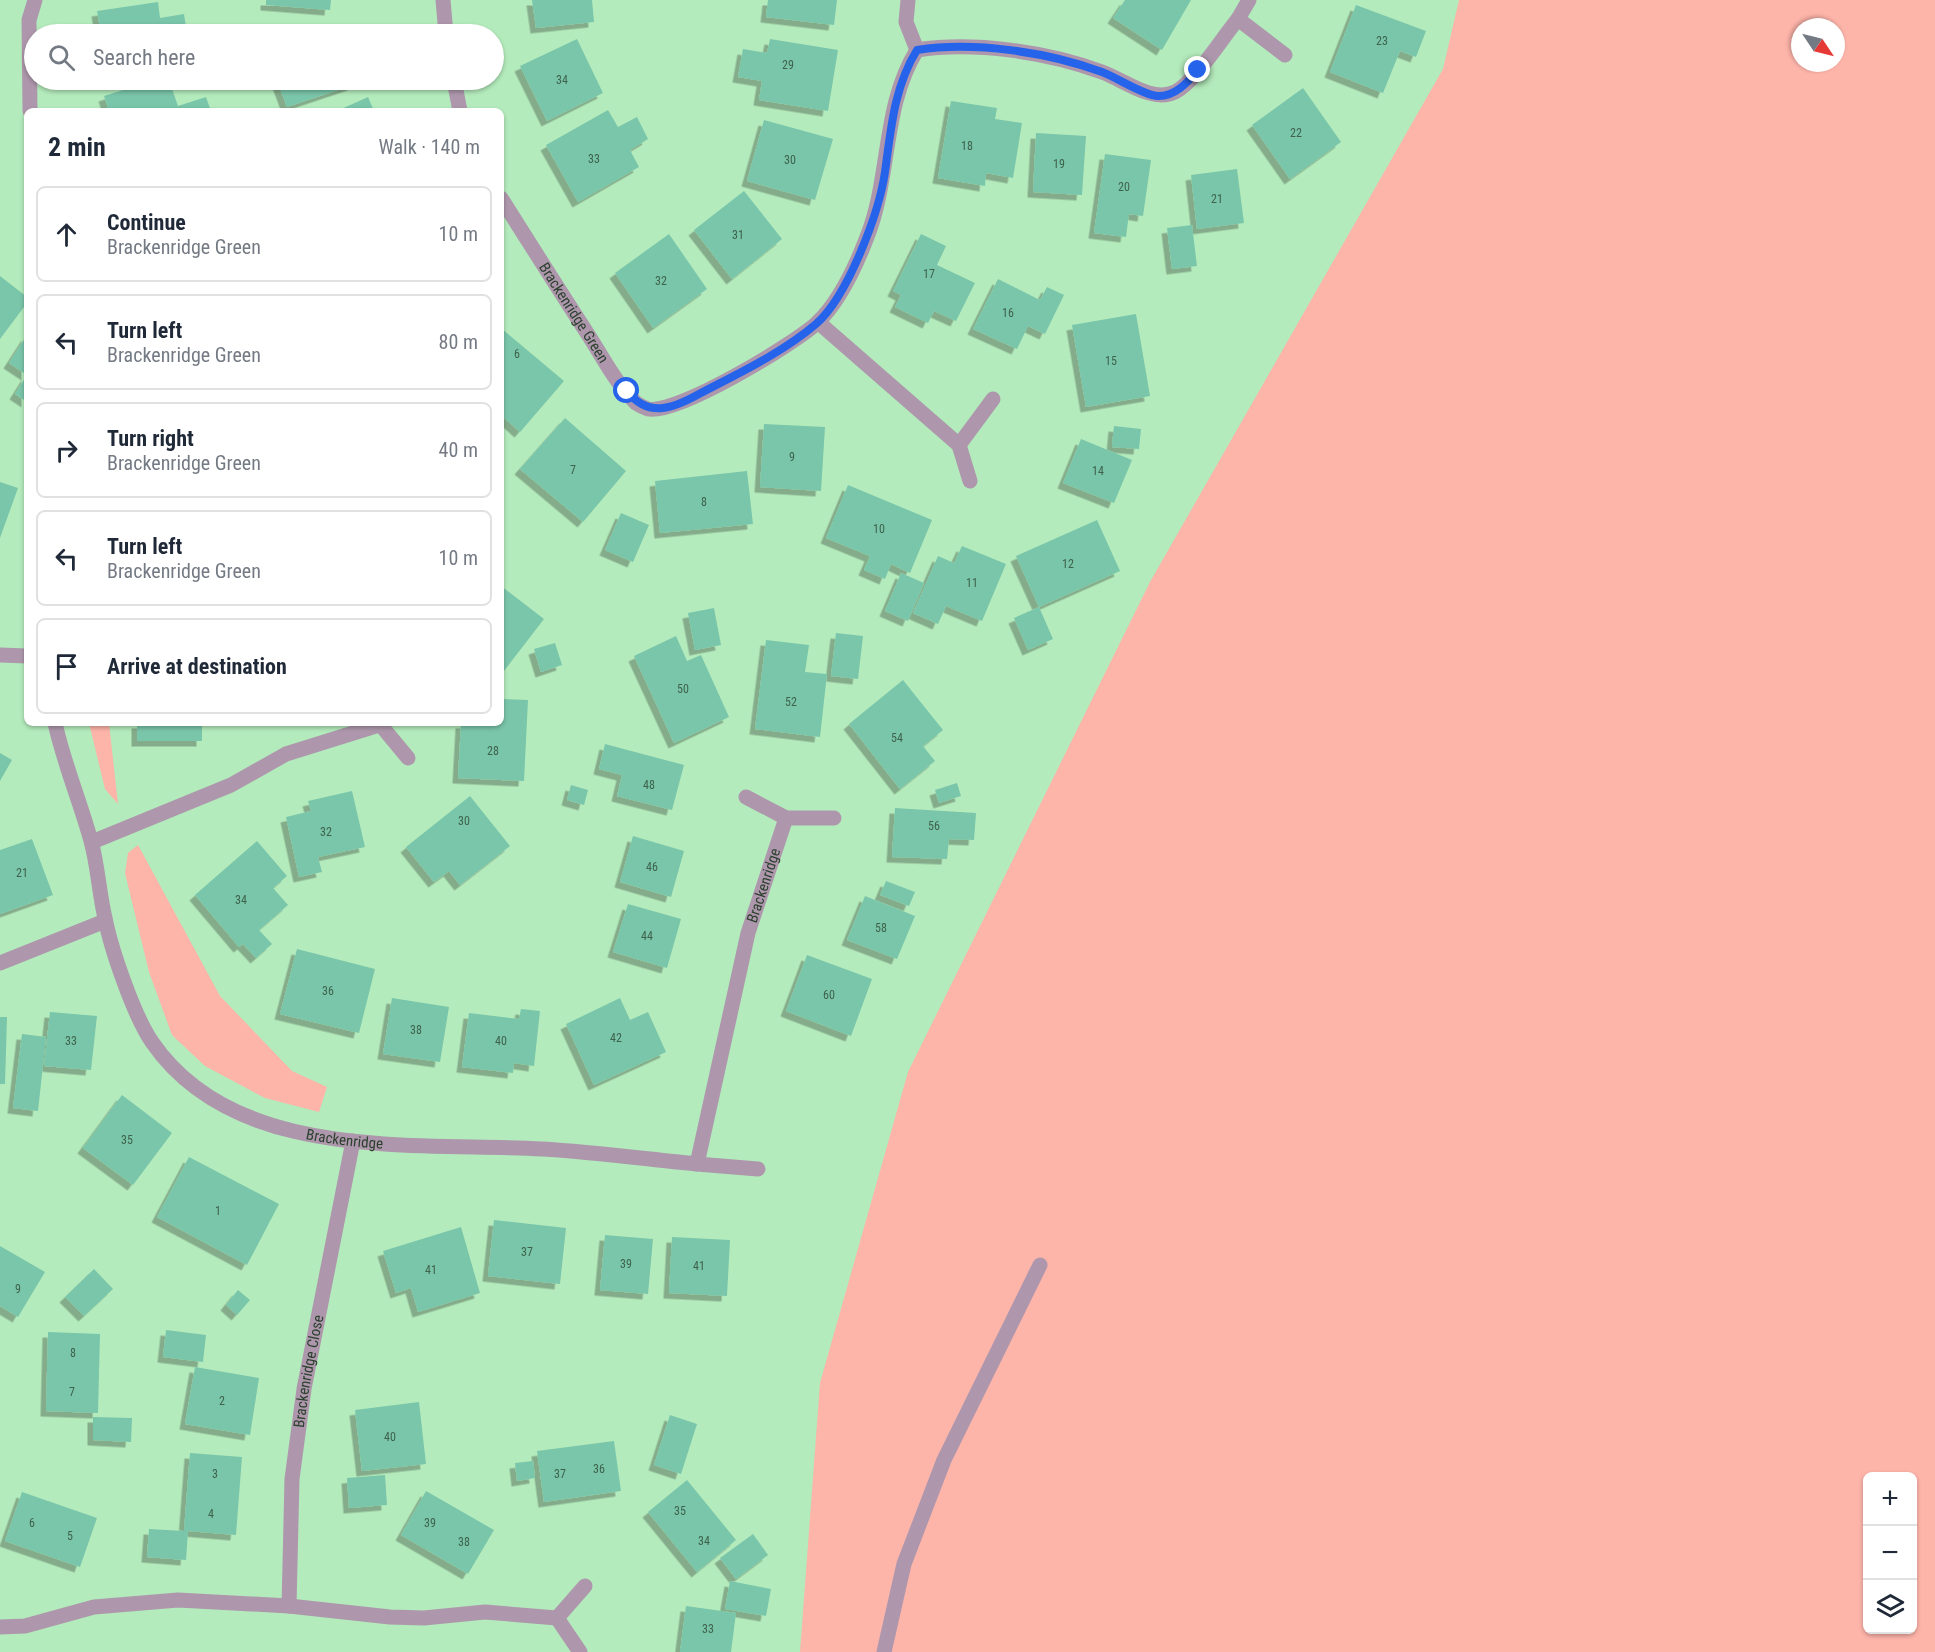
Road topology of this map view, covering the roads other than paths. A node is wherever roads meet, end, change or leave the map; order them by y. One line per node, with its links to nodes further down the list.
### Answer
1 (35, 0): 6 (street)
2 (443, 0): 7 (street)
3 (908, 0): 8 (street)
4 (1249, 0): 5 (street)
5 (1238, 19): 8 (street); 9 (street)
6 (29, 24)
7 (446, 24)
8 (917, 50): 15 (street, Brackenridge Green)
9 (1285, 55)
10 (30, 90): 12 (street)
11 (456, 90): 13 (street)
12 (30, 108)
13 (459, 108)
14 (504, 203): 15 (street, Brackenridge Green)
15 (818, 322): 17 (street)
16 (993, 399): 17 (street)
17 (959, 445): 18 (street)
18 (970, 481)
19 (0, 655): 20 (street)
20 (24, 656)
21 (56, 726): 28 (street, Brackenridge)
22 (373, 726): 28 (street)
23 (381, 726): 24 (street)
24 (408, 758)
25 (746, 797): 26 (street)
26 (786, 818): 27 (street); 32 (street, Brackenridge)
27 (834, 818)
28 (92, 842): 29 (street, Brackenridge)
29 (105, 921): 30 (street); 31 (street, Brackenridge)
30 (0, 963)
31 (353, 1141): 32 (street, Brackenridge); 36 (street, Brackenridge Close)
32 (697, 1164): 33 (street, Brackenridge)
33 (758, 1169)
34 (1040, 1264): 40 (street)
35 (585, 1586): 37 (street)
36 (289, 1606): 37 (street); 38 (street)
37 (557, 1618): 39 (street)
38 (0, 1627)
39 (580, 1652)
40 (884, 1652)

